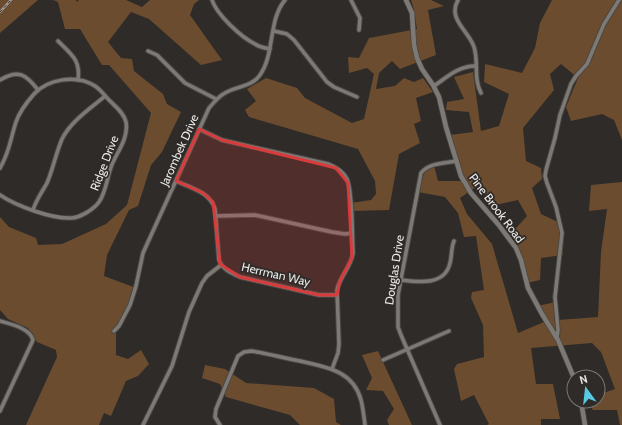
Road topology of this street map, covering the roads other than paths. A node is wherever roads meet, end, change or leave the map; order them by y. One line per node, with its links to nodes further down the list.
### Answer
1 (212, 0): 10 (street)
2 (285, 0): 8 (street, Jarombek Drive)
3 (351, 0): 7 (street)
4 (406, 0): 15 (street, Pine Brook Road)
5 (458, 0): 12 (street)
6 (619, 0): 36 (street)
7 (359, 30)
8 (274, 31): 10 (street, Jarombek Drive); 19 (street)
9 (58, 41): 14 (street)
10 (270, 49): 20 (street, Jarombek Drive)
11 (148, 51): 20 (street)
12 (475, 66): 15 (street); 17 (street)
13 (0, 80): 16 (street)
14 (78, 80): 16 (street, Ridge Drive); 18 (street, Ridge Drive)
15 (434, 86): 22 (street, Pine Brook Road)
16 (38, 90): 23 (street, Ridge Drive)
17 (481, 93)
18 (105, 96): 26 (street); 26 (street, Ridge Drive)
19 (357, 97)
20 (216, 99): 21 (street, Jarombek Drive)
21 (199, 129): 24 (street, Jarombek Drive); 28 (street)
22 (457, 160): 31 (street, Douglas Drive); 36 (street, Pine Brook Road)
23 (0, 168)
24 (176, 181): 27 (street); 34 (street, Jarombek Drive)
25 (0, 195): 26 (street, Ridge Drive)
26 (33, 210)
27 (216, 216): 28 (street); 30 (street)
28 (352, 233): 32 (street)
29 (454, 241): 31 (street)
30 (221, 265): 32 (street, Herrman Way); 43 (street)
31 (401, 280): 37 (street, Douglas Drive)
32 (337, 295): 39 (street)
33 (0, 321): 42 (street)
34 (114, 331)
35 (449, 331): 37 (street)
36 (557, 340): 40 (street, Pine Brook Road)
37 (407, 349): 38 (street); 46 (street, Douglas Drive)
38 (383, 360)
39 (332, 369): 44 (street); 45 (street)
40 (570, 369)
41 (582, 409): 47 (street)
42 (0, 411)
43 (143, 425)
44 (220, 425)
45 (365, 425)
46 (440, 425)
47 (584, 425)

